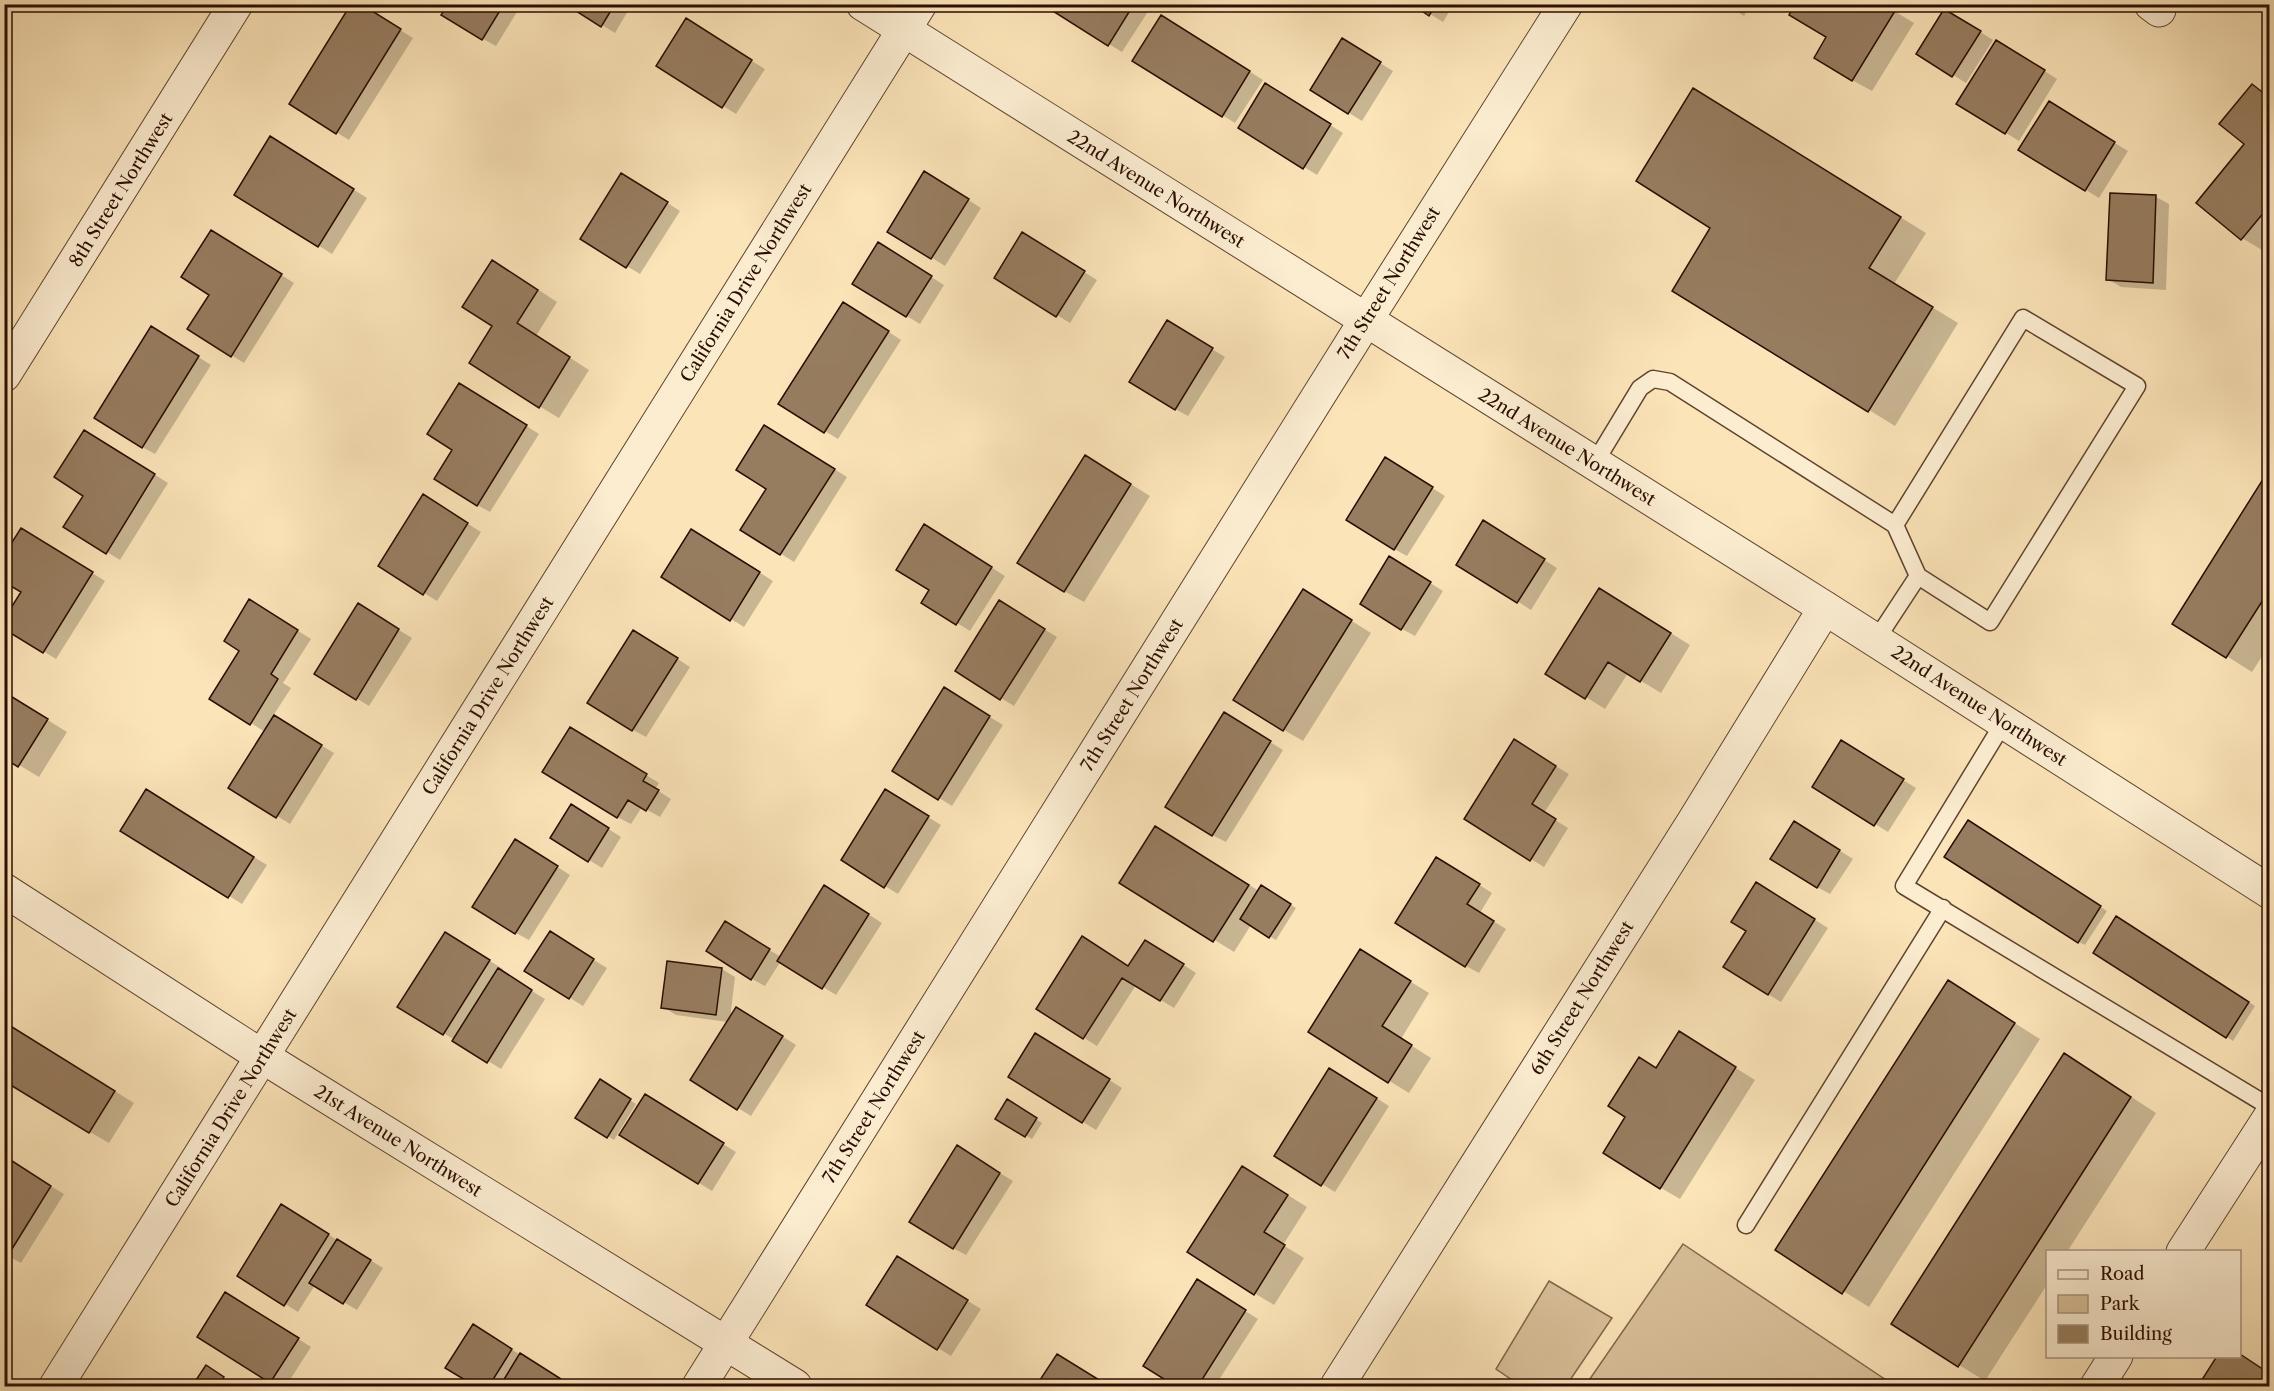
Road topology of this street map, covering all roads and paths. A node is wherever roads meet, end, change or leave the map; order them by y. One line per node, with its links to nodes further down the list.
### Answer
1 (236, 4): 6 (street, 8th Street Northwest)
2 (863, 4): 4 (street, 22nd Avenue Northwest)
3 (1566, 4): 5 (street, 7th Street Northwest)
4 (912, 17): 5 (street, 22nd Avenue Northwest); 16 (street, California Drive Northwest)
5 (1365, 320): 7 (street, 22nd Avenue Northwest); 21 (street, 7th Street Northwest)
6 (4, 375)
7 (1594, 464): 8 (lane); 10 (street, 22nd Avenue Northwest)
8 (1895, 525): 9 (lane); 9 (lane)
9 (1918, 576): 11 (lane)
10 (1825, 608): 11 (street, 22nd Avenue Northwest); 26 (street, 6th Street Northwest)
11 (1876, 640): 12 (street, 22nd Avenue Northwest)
12 (2004, 722): 13 (street, 22nd Avenue Northwest); 15 (lane)
13 (2270, 892)
14 (8, 899): 16 (street, 21st Avenue Northwest)
15 (1943, 908): 17 (lane); 19 (lane)
16 (263, 1057): 21 (street, 21st Avenue Northwest); 23 (street, California Drive Northwest)
17 (2270, 1107)
18 (2270, 1117): 20 (street)
19 (1746, 1225)
20 (2184, 1250)
21 (726, 1344): 24 (street, 7th Street Northwest); 25 (street, 21st Avenue Northwest)
22 (2115, 1358): 27 (street)
23 (56, 1386)
24 (699, 1386)
25 (795, 1386)
26 (1337, 1386)
27 (2097, 1386)

